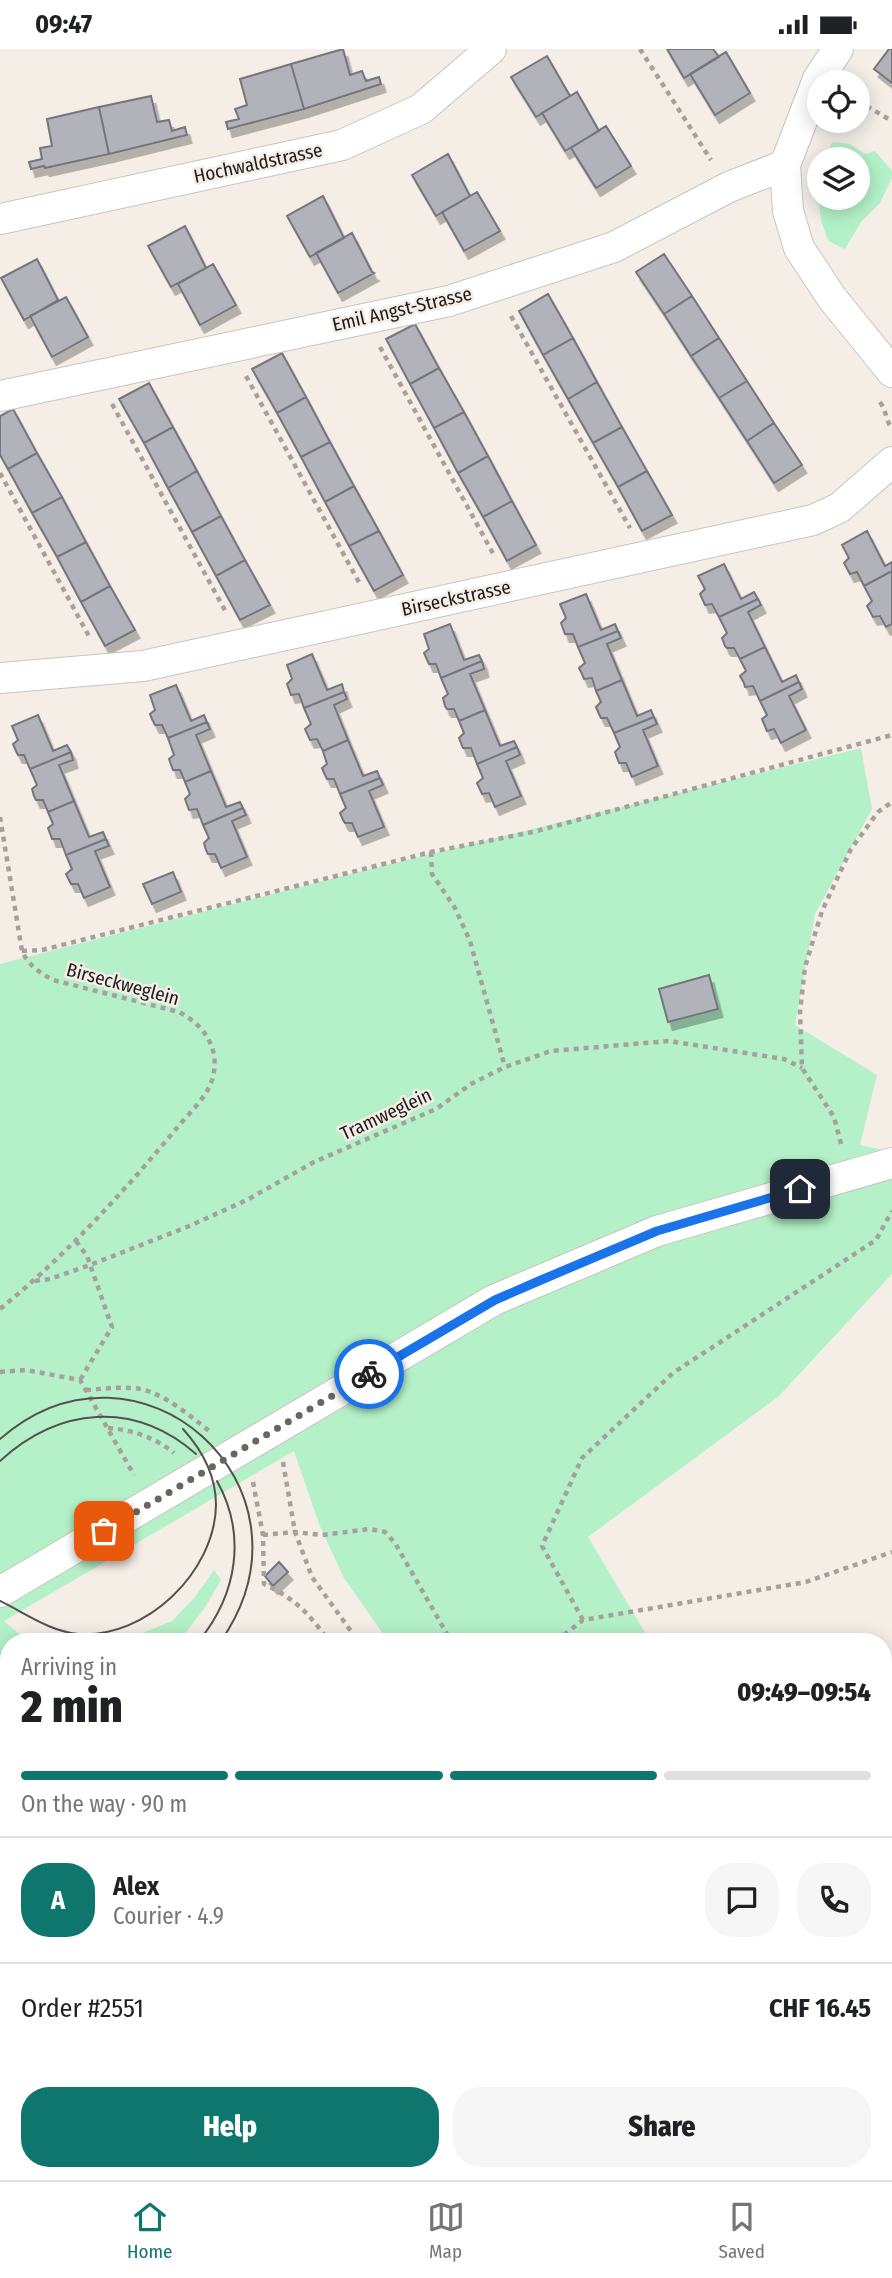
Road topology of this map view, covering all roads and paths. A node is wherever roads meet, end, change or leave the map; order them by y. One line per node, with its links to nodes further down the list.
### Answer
1 (491, 49): 8 (street, Hochwaldstrasse)
2 (640, 49): 7 (path)
3 (838, 49): 6 (street)
4 (870, 108): 5 (path)
5 (892, 121)
6 (785, 165): 7 (street, Emil Angst-Strasse); 12 (street)
7 (729, 187): 9 (street, Emil Angst-Strasse)
8 (0, 219)
9 (494, 286): 10 (street, Emil Angst-Strasse); 17 (path)
10 (364, 319): 11 (street, Emil Angst-Strasse); 18 (path)
11 (230, 347): 13 (street, Emil Angst-Strasse); 19 (path)
12 (892, 372)
13 (96, 375): 14 (street, Emil Angst-Strasse); 20 (path)
14 (0, 396)
15 (892, 462): 17 (street, Birseckstrasse)
16 (0, 473): 21 (path)
17 (646, 556): 18 (street, Birseckstrasse)
18 (510, 586): 19 (street, Birseckstrasse)
19 (377, 615): 20 (street, Birseckstrasse)
20 (243, 644): 21 (street, Birseckstrasse)
21 (107, 669): 22 (street, Birseckstrasse)
22 (0, 678)
23 (892, 735): 26 (path)
24 (892, 802): 29 (path)
25 (0, 817): 27 (path)
26 (431, 852): 27 (path); 28 (path)
27 (22, 951): 33 (path, Birseckweglein)
28 (505, 1067): 29 (path, Tramweglein); 34 (path, Tramweglein)
29 (802, 1068): 31 (path)
30 (892, 1163): 31 (street)
31 (847, 1175): 39 (street)
32 (892, 1211): 45 (path)
33 (76, 1241): 34 (path); 35 (path, Birseckweglein)
34 (90, 1265): 35 (path, Tramweglein); 38 (path)
35 (35, 1281): 36 (path, Birseckweglein)
36 (0, 1309)
37 (0, 1373): 38 (path)
38 (80, 1380): 40 (path)
39 (278, 1428): 41 (path); 44 (street)
40 (135, 1476)
41 (295, 1532): 42 (path); 46 (path); 47 (path)
42 (263, 1535)
43 (892, 1552): 45 (path)
44 (0, 1592)
45 (583, 1620): 48 (path)
46 (352, 1633)
47 (446, 1633)
48 (566, 1633)

